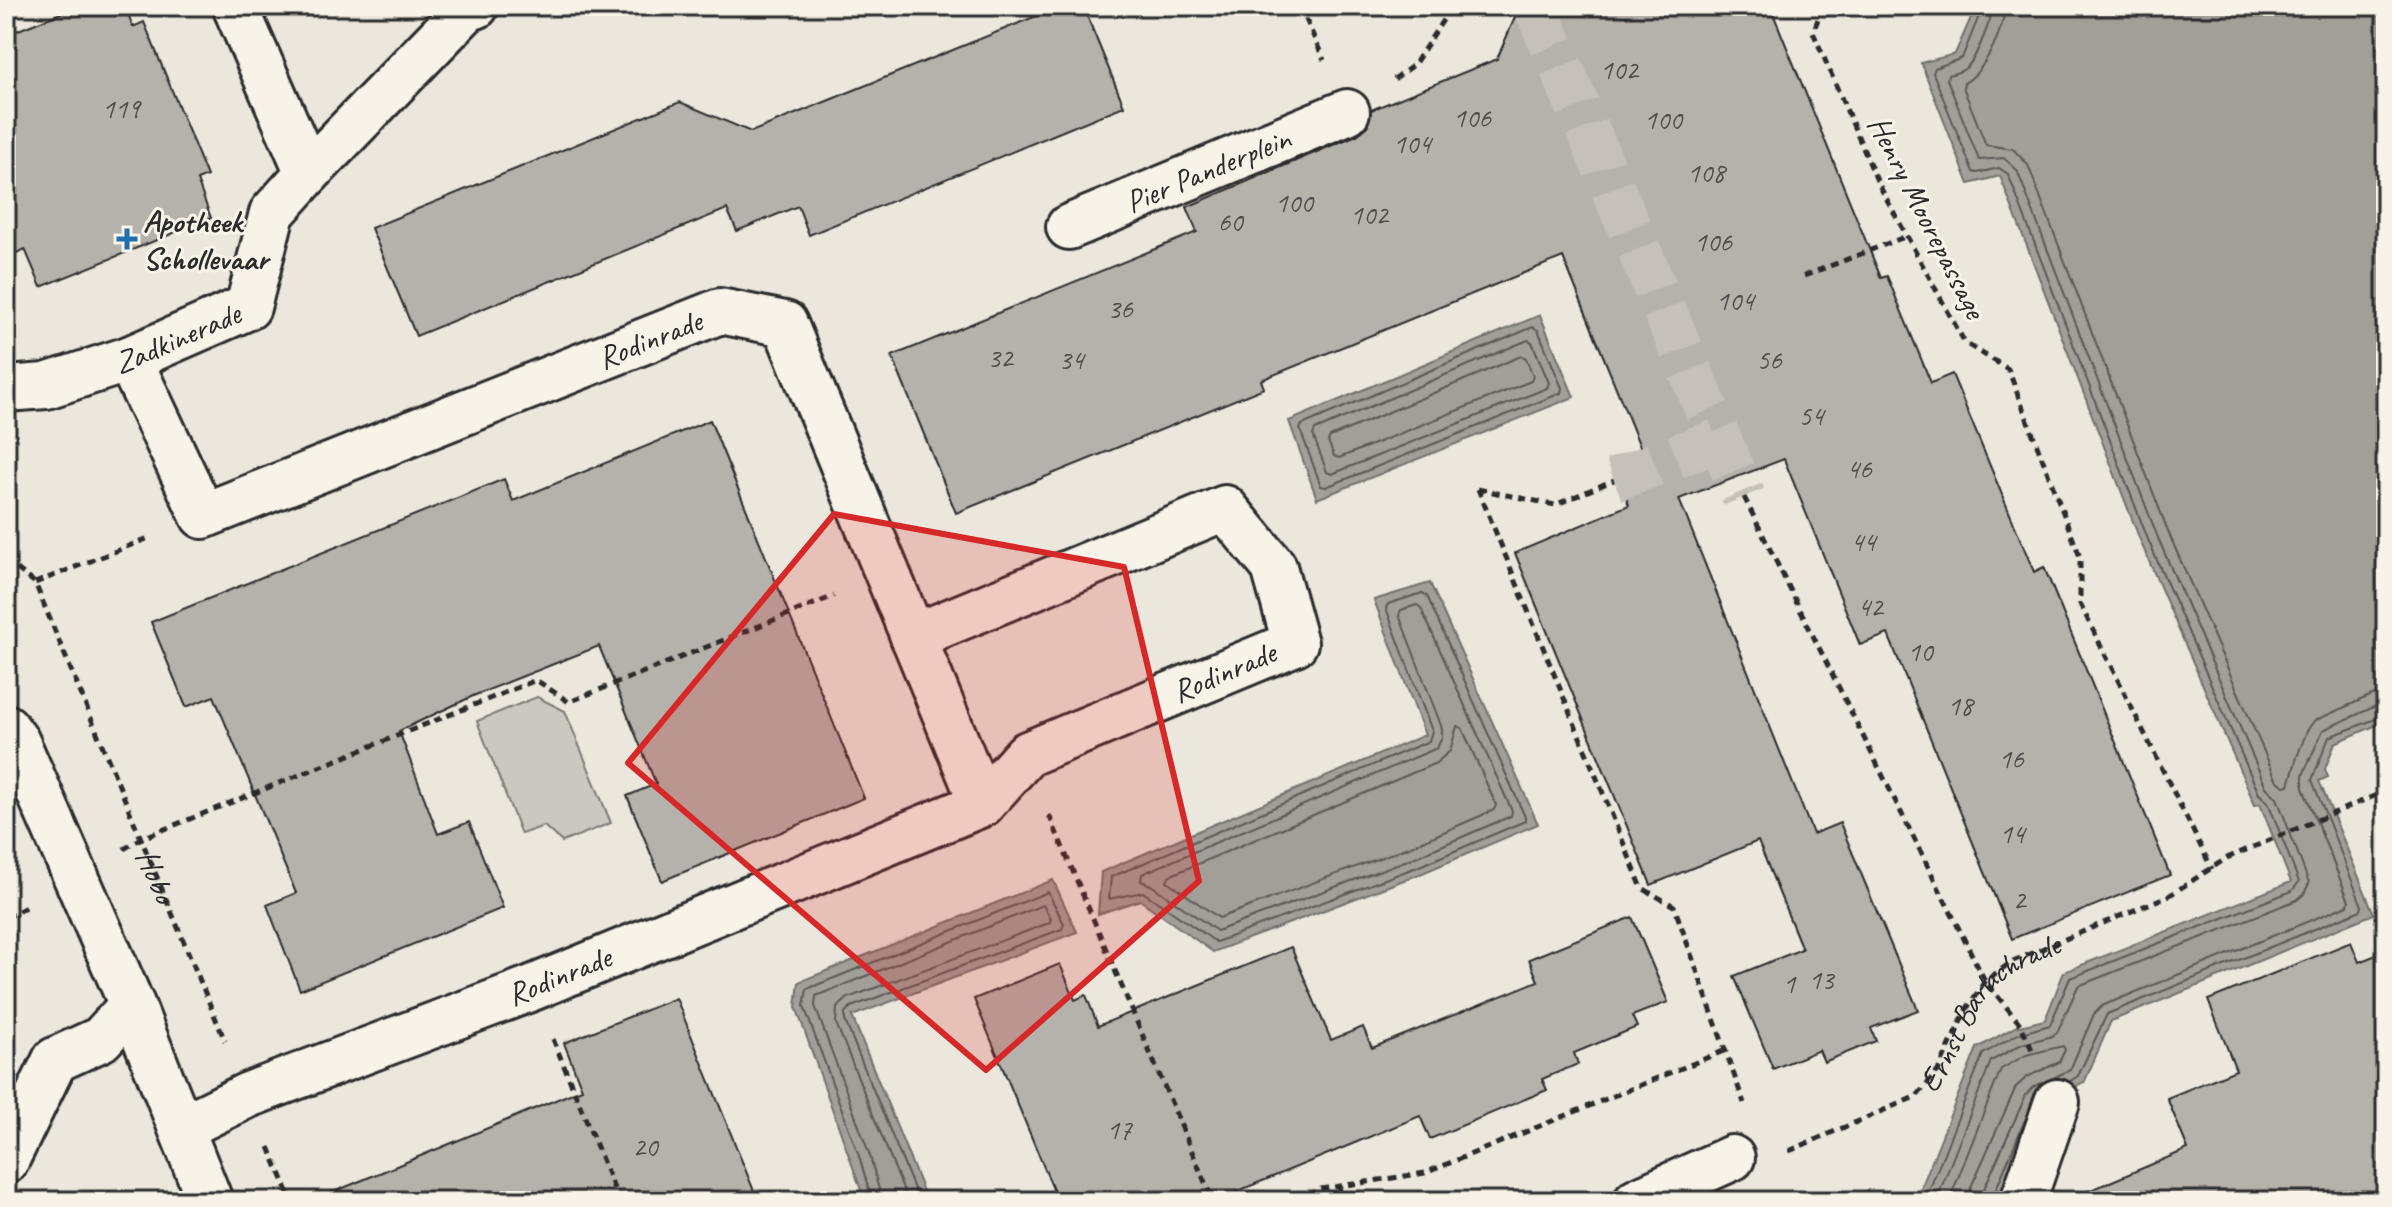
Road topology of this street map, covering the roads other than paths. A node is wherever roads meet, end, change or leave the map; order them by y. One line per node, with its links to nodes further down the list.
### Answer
1 (235, 6): 4 (street)
2 (476, 6): 4 (street, Zadkinerade)
3 (1347, 112): 5 (street, Pier Panderplein)
4 (308, 173): 6 (street, Zadkinerade)
5 (1069, 227)
6 (129, 359): 7 (street, Zadkinerade); 8 (street, Rodinrade)
7 (6, 389)
8 (913, 637): 10 (street, Rodinrade); 10 (street, Rodinrade)
9 (6, 727): 11 (street)
10 (982, 804): 13 (street, Rodinrade)
11 (132, 1005): 13 (street); 15 (street)
12 (2057, 1102): 18 (street)
13 (181, 1128): 16 (street)
14 (1732, 1158): 17 (street)
15 (6, 1161)
16 (210, 1201)
17 (1636, 1201)
18 (2023, 1201)

